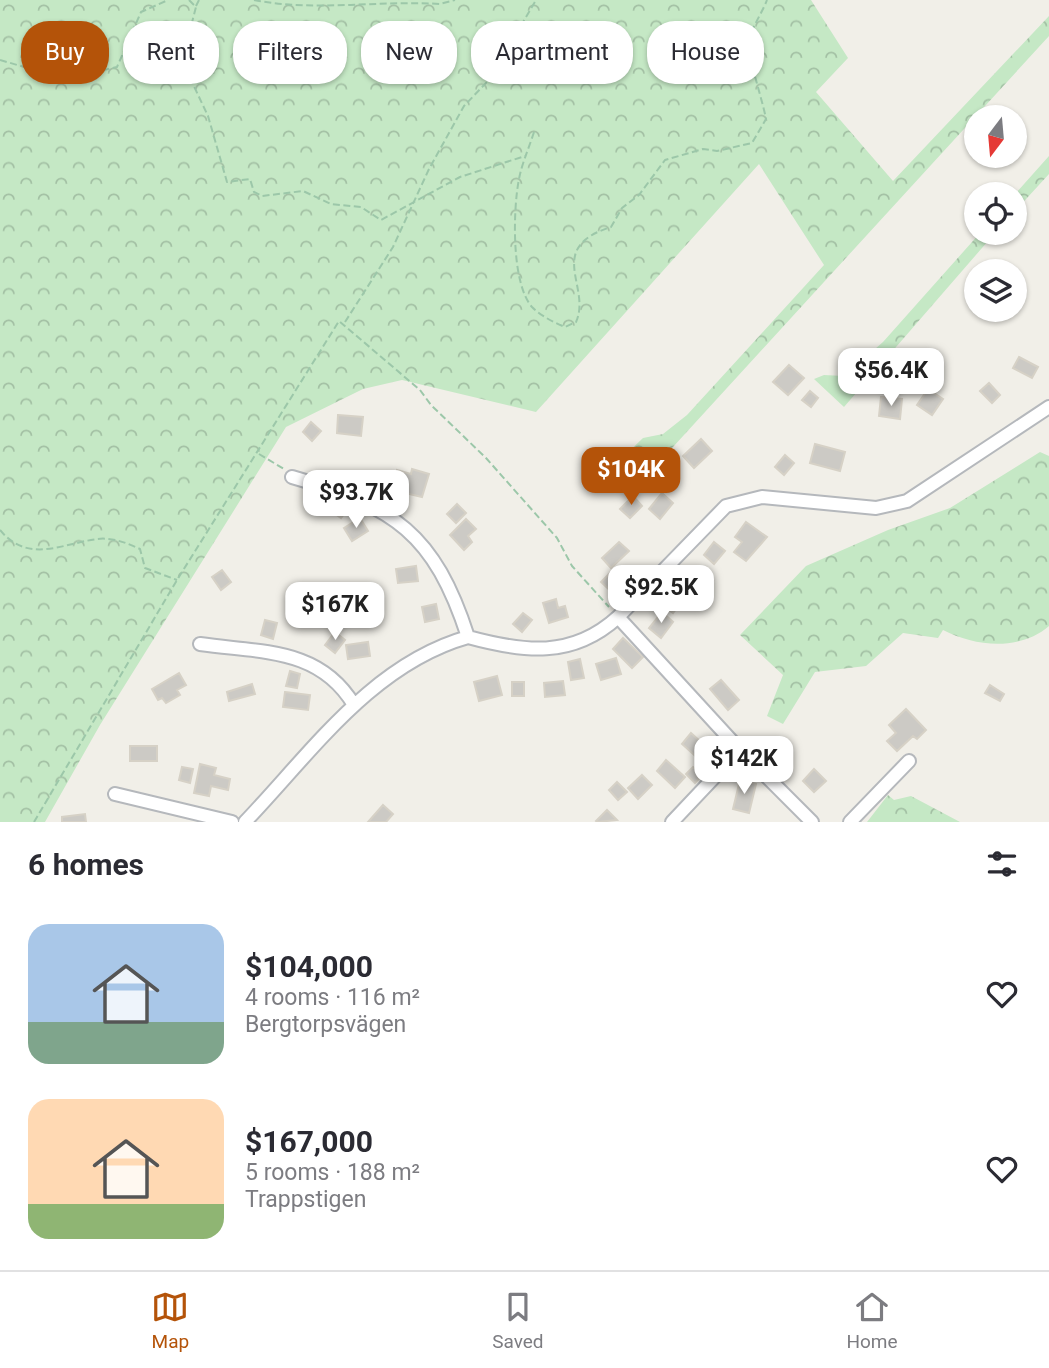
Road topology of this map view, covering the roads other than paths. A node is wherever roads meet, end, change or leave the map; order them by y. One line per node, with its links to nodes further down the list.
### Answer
1 (1049, 407): 3 (street)
2 (292, 477): 4 (street)
3 (618, 617): 4 (street); 7 (street)
4 (468, 637): 6 (street)
5 (200, 644): 6 (street)
6 (354, 705): 11 (street)
7 (740, 750): 12 (street); 13 (street)
8 (909, 761): 14 (street)
9 (115, 794): 10 (street)
10 (232, 822)
11 (245, 822)
12 (672, 822)
13 (812, 822)
14 (850, 822)

